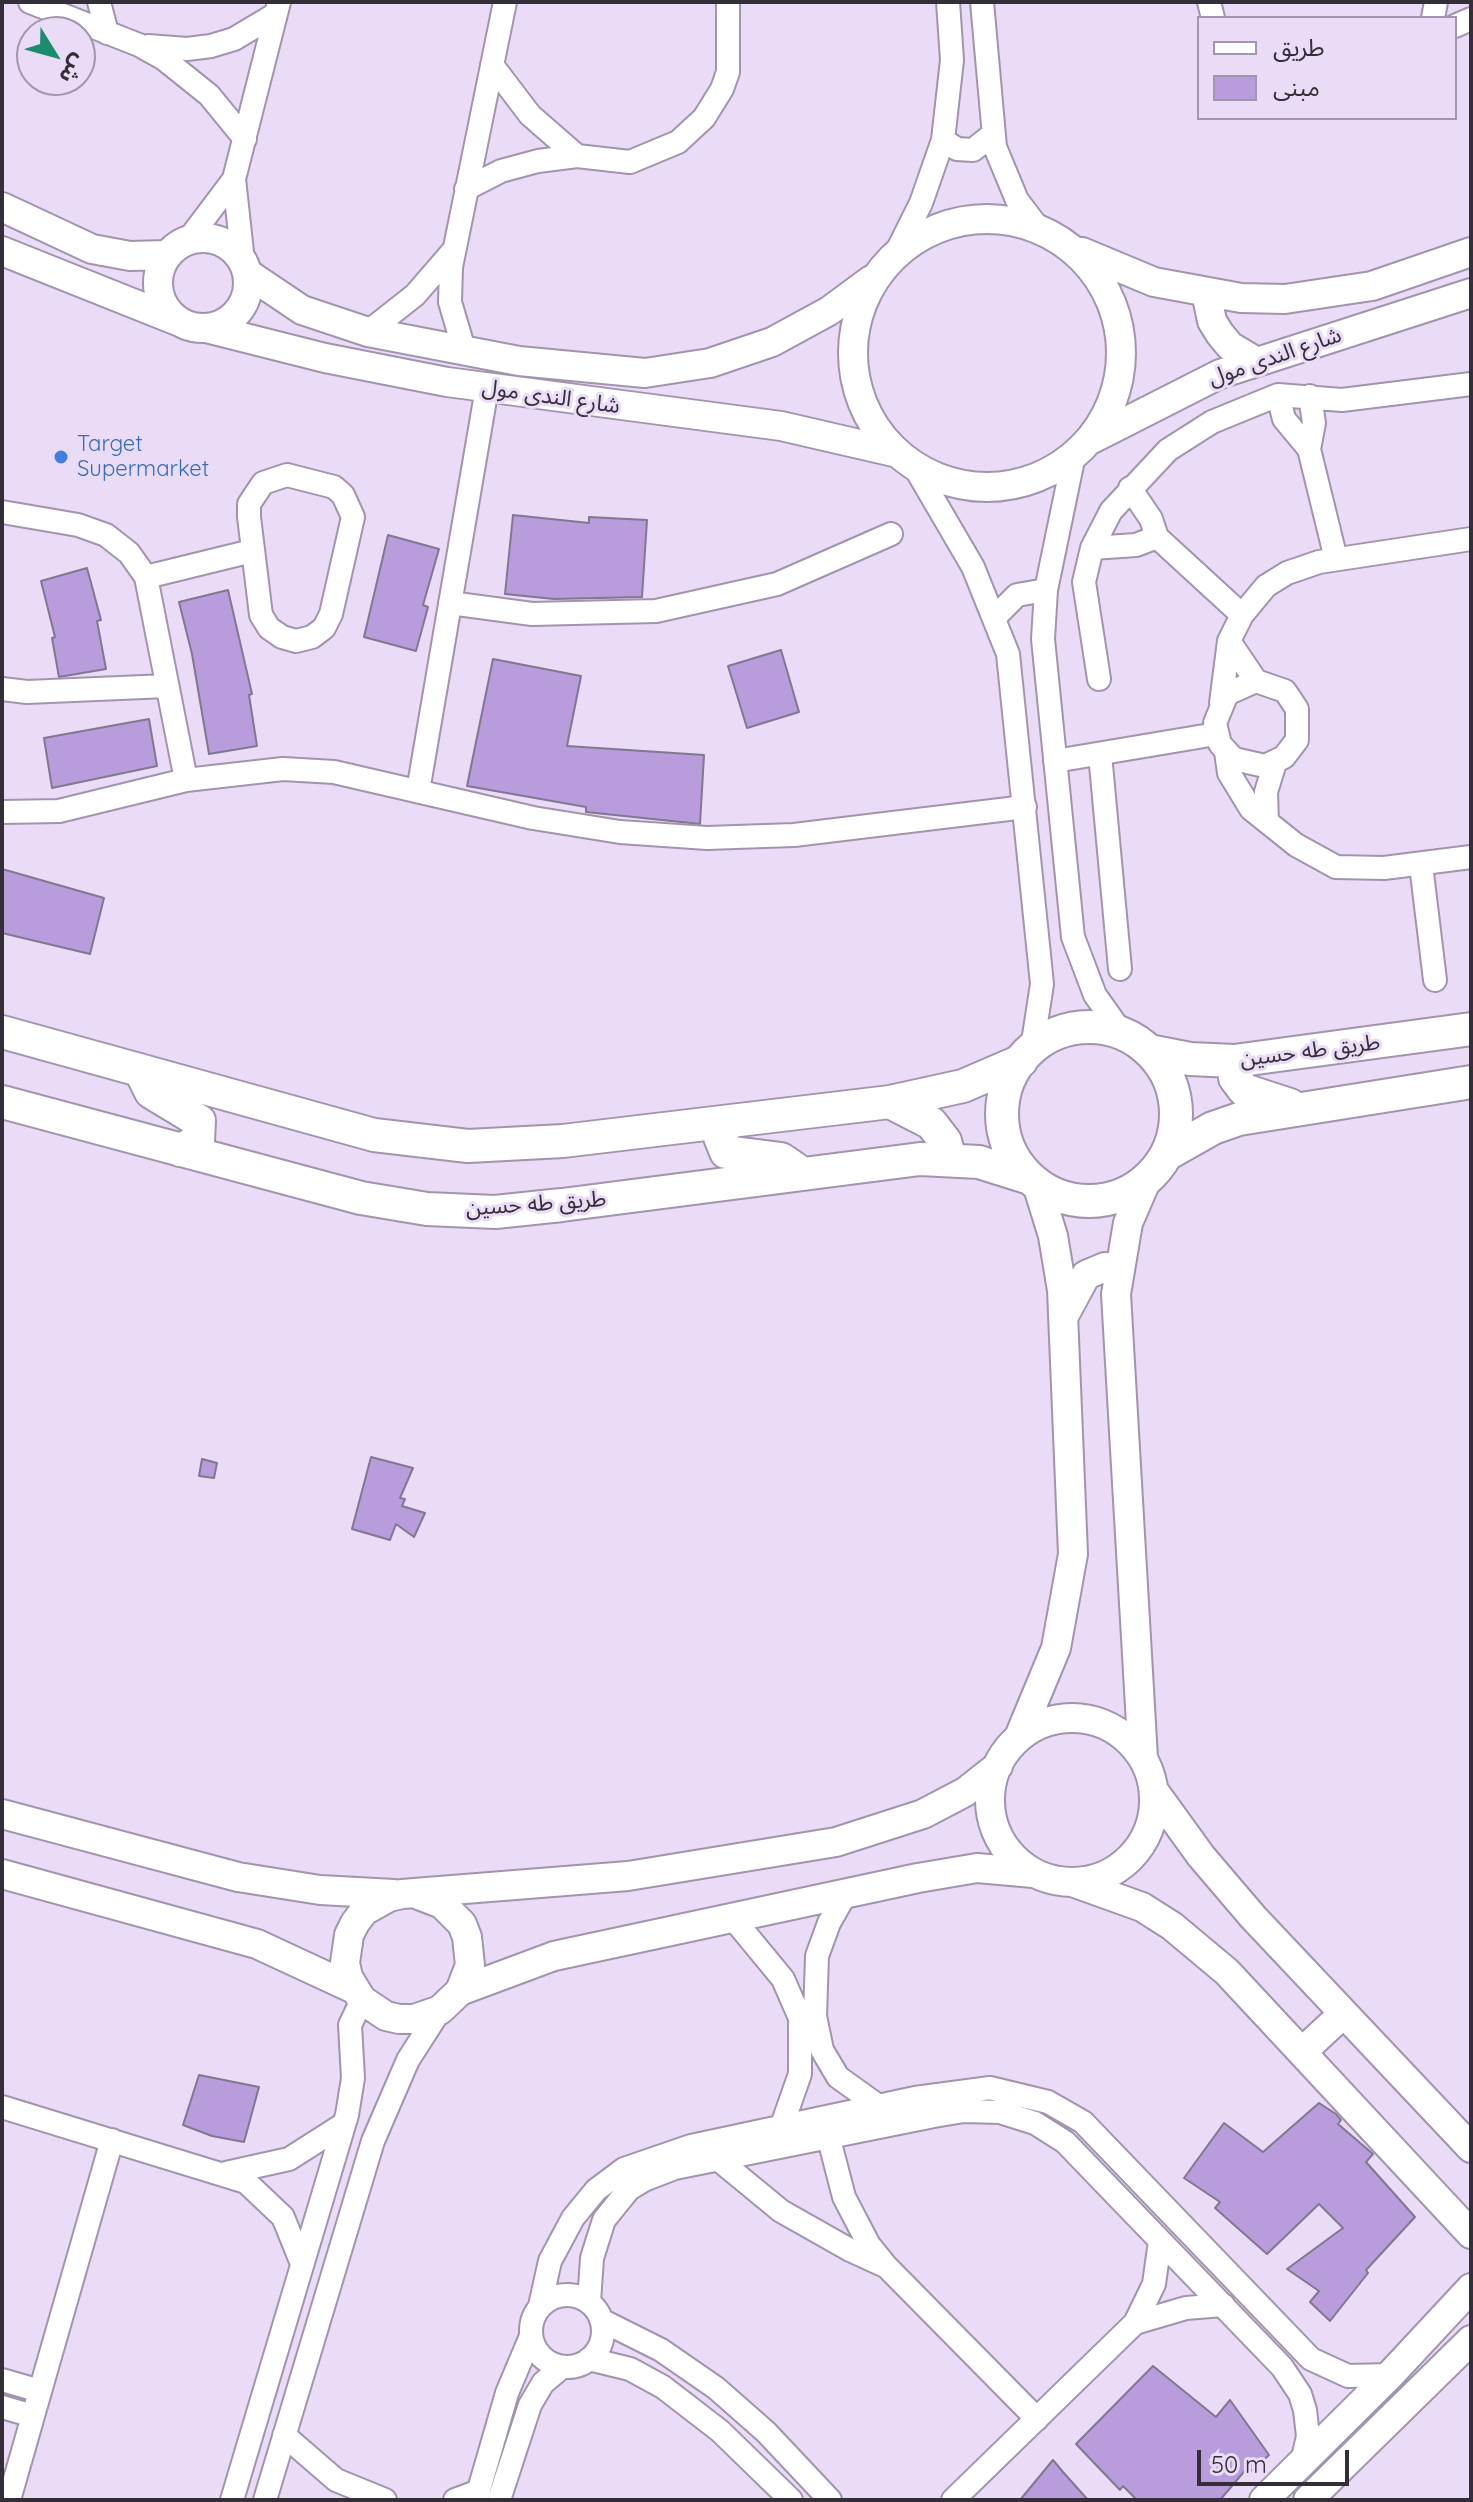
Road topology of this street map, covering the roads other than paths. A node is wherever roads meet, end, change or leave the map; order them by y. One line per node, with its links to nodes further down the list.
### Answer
1 (30, 2): 8 (street)
2 (99, 2): 8 (street)
3 (505, 2): 10 (street)
4 (728, 2): 14 (street)
5 (948, 2): 13 (street)
6 (982, 2): 11 (street)
7 (278, 8): 9 (street); 12 (street)
8 (107, 33): 9 (street)
9 (139, 45): 12 (street)
10 (492, 65): 14 (street); 16 (street)
11 (992, 135): 13 (street); 18 (street)
12 (245, 139): 15 (street)
13 (943, 140): 25 (street)
14 (577, 156): 16 (street)
15 (234, 179): 19 (street); 26 (street)
16 (466, 189): 22 (street)
17 (2, 207): 21 (street)
18 (1039, 229): 20 (street); 25 (street)
19 (177, 248): 21 (street); 26 (street); 30 (street)
20 (1073, 248): 28 (street, شارع الندى مول); 38 (street)
21 (92, 249): 27 (street)
22 (454, 250): 31 (street); 32 (street)
23 (2, 251): 27 (street, شارع الندى مول)
24 (1471, 252): 28 (street, شارع الندى مول)
25 (887, 264): 32 (street, شارع الندى مول); 40 (street)
26 (245, 267): 30 (street); 31 (street, شارع الندى مول)
27 (82, 283): 30 (street, شارع الندى مول)
28 (1206, 292): 33 (street)
29 (1471, 293): 33 (street, شارع الندى مول)
30 (193, 325): 35 (street, شارع الندى مول)
31 (368, 332): 32 (street, شارع الندى مول)
32 (465, 353)
33 (1255, 361): 38 (street, شارع الندى مول)
34 (1471, 384): 37 (street)
35 (487, 388): 40 (street, شارع الندى مول); 51 (street)
36 (1278, 395): 37 (street); 39 (street); 41 (street)
37 (1310, 396): 39 (street)
38 (1081, 448): 40 (street); 50 (street)
39 (1309, 449): 48 (street)
40 (906, 460): 53 (street)
41 (1130, 488): 44 (street); 46 (street)
42 (2, 512): 49 (street)
43 (891, 534): 51 (street)
44 (1157, 537): 46 (street); 52 (street)
45 (1471, 539): 48 (street)
46 (1092, 548): 55 (street)
47 (252, 551): 47 (street); 49 (street)
48 (1336, 559): 52 (street)
49 (146, 577): 57 (street)
50 (1046, 590): 53 (street); 62 (street)
51 (450, 603): 65 (street)
52 (1242, 615): 54 (street)
53 (996, 616): 66 (street)
54 (1229, 641): 56 (street); 59 (street)
55 (1099, 679)
56 (1256, 681): 59 (street); 63 (street)
57 (167, 686): 58 (street); 64 (street)
58 (2, 689)
59 (1221, 703): 60 (street)
60 (1221, 743): 61 (street); 63 (street); 68 (street)
61 (1100, 754): 62 (street); 73 (street)
62 (1055, 761): 71 (street)
63 (1275, 763): 68 (street)
64 (186, 780): 65 (street); 67 (street)
65 (418, 791): 66 (street)
66 (1025, 807): 72 (street)
67 (2, 812)
68 (1267, 822): 70 (street)
69 (1471, 857): 70 (street)
70 (1421, 865): 74 (street)
71 (1069, 911): 72 (street); 77 (street)
72 (1036, 914): 79 (street)
73 (1120, 969)
74 (1435, 980)
75 (1471, 1029): 80 (main road, طريق طه حسين)
76 (2, 1032): 81 (main road)
77 (1122, 1033): 78 (main road); 79 (main road)
78 (1149, 1051): 80 (main road, طريق طه حسين); 88 (main road)
79 (1026, 1055): 84 (main road); 92 (main road)
80 (1234, 1061): 85 (main road)
81 (140, 1070): 86 (main road); 87 (main road)
82 (1471, 1082): 85 (main road)
83 (2, 1102): 87 (main road, طريق طه حسين)
84 (890, 1102): 86 (main road); 89 (main road)
85 (1300, 1108): 88 (main road)
86 (732, 1121): 90 (main road)
87 (180, 1150): 90 (main road, طريق طه حسين)
88 (1167, 1154): 91 (main road)
89 (950, 1159): 90 (main road, طريق طه حسين); 92 (main road, طريق طه حسين)
90 (802, 1174)
91 (1147, 1179): 92 (main road); 93 (street)
92 (1033, 1181): 94 (street)
93 (1118, 1270): 94 (street); 96 (street)
94 (1064, 1317): 95 (street)
95 (1019, 1737): 96 (street); 97 (street)
96 (1143, 1758): 98 (street)
97 (998, 1766): 100 (street); 104 (street)
98 (1154, 1791): 102 (street); 108 (street)
99 (2, 1814): 104 (street)
100 (1033, 1873): 102 (street); 103 (street)
101 (2, 1874): 106 (street)
102 (1075, 1883): 110 (street)
103 (846, 1893): 105 (street); 109 (street)
104 (409, 1894): 106 (street); 107 (street)
105 (731, 1916): 107 (street); 109 (street)
106 (358, 1995): 107 (street); 115 (street)
107 (450, 2001): 132 (street)
108 (1343, 2014): 110 (street); 119 (street)
109 (807, 2017): 112 (street); 116 (street)
110 (1303, 2051): 122 (street)
111 (1048, 2102): 112 (street); 114 (street); 137 (street)
112 (877, 2105): 116 (street)
113 (2, 2107): 118 (street)
114 (1035, 2123): 117 (street); 123 (street)
115 (344, 2124): 121 (street); 124 (street)
116 (781, 2128): 128 (street)
117 (829, 2139): 120 (street); 125 (street)
118 (112, 2140): 121 (street); 139 (street)
119 (1471, 2148)
120 (719, 2160): 125 (street); 129 (street)
121 (226, 2173): 124 (street)
122 (1471, 2234)
123 (1160, 2241): 127 (street); 131 (street)
124 (302, 2264): 130 (street)
125 (886, 2266): 142 (street)
126 (1471, 2288): 137 (street)
127 (1223, 2305): 131 (street); 144 (street)
128 (540, 2306): 129 (street); 133 (street)
129 (595, 2311): 135 (street); 145 (street)
130 (287, 2317): 132 (street); 150 (street)
131 (1135, 2323): 142 (street)
132 (317, 2327): 143 (street)
133 (531, 2336): 136 (street); 146 (street)
134 (1471, 2340): 156 (street)
135 (589, 2359): 136 (street); 153 (street)
136 (562, 2367): 146 (street)
137 (1390, 2375): 144 (street)
138 (2, 2380): 139 (street)
139 (40, 2391): 141 (street)
140 (2, 2407): 141 (street)
141 (33, 2416): 149 (street)
142 (1037, 2419): 147 (street)
143 (284, 2435): 148 (street); 151 (street)
144 (1302, 2463): 155 (street)
145 (813, 2483): 153 (street); 154 (street)
146 (490, 2498): 152 (street)
147 (958, 2498)
148 (378, 2499)
149 (9, 2500)
150 (232, 2500)
151 (265, 2500)
152 (455, 2500)
153 (792, 2500)
154 (830, 2500)
155 (1264, 2500)
156 (1308, 2500)

